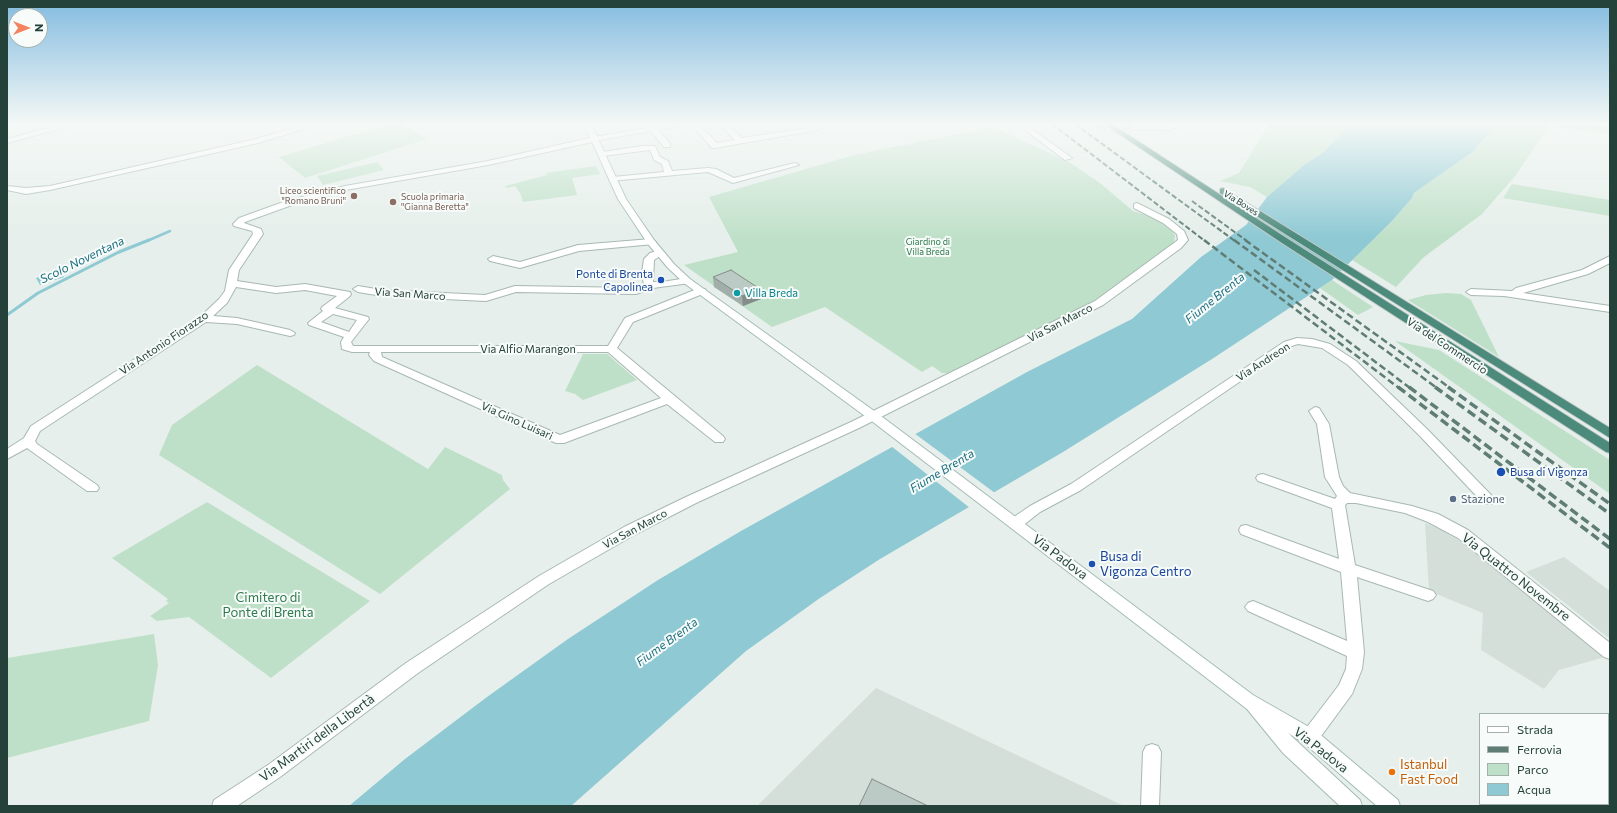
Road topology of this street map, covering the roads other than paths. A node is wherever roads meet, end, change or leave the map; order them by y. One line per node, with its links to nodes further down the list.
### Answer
1 (165, 162): 10 (street)
2 (493, 162): 19 (street, Via Antonio Fiorazzo)
3 (605, 162): 9 (street)
4 (664, 162): 8 (street)
5 (1164, 162): 12 (highway, Via Boves)
6 (1178, 162): 17 (highway, Via Boves)
7 (795, 165): 8 (street)
8 (669, 173): 9 (street)
9 (613, 179): 13 (street)
10 (7, 188)
11 (1137, 206): 34 (street, Via San Marco)
12 (1285, 241): 38 (highway, Via del Commercio)
13 (650, 242): 14 (street); 15 (street)
14 (660, 254): 18 (street); 20 (street)
15 (493, 259)
16 (1610, 259): 24 (street)
17 (1364, 280): 35 (highway, Via del Commercio)
18 (687, 281): 20 (street, Via San Marco); 22 (street)
19 (231, 284): 26 (street); 27 (street, Via Antonio Fiorazzo)
20 (652, 285): 21 (street, Via San Marco)
21 (358, 289)
22 (701, 291): 31 (street); 34 (street)
23 (1471, 292): 24 (street)
24 (1519, 295): 25 (street)
25 (1610, 309)
26 (332, 310): 29 (street); 29 (street)
27 (204, 319): 28 (street); 37 (street, Via Antonio Fiorazzo)
28 (290, 333)
29 (351, 336): 30 (street, Via Alfio Marangon)
30 (377, 349): 31 (street, Via Alfio Marangon); 32 (street, Via Gino Luisari)
31 (610, 349): 32 (street)
32 (669, 399): 36 (street)
33 (1315, 411): 43 (street)
34 (873, 416): 44 (street, Via Padova); 51 (street, Via San Marco)
35 (1610, 434)
36 (719, 439)
37 (29, 441): 39 (street, Via Antonio Fiorazzo); 41 (street)
38 (1610, 449)
39 (7, 455)
40 (1262, 478): 43 (street, Via Quattro Novembre)
41 (92, 488)
42 (1489, 501): 44 (street, Via Andreon)
43 (1342, 502): 46 (street); 50 (street, Via Quattro Novembre)
44 (1020, 520): 52 (street, Via Padova)
45 (1246, 530): 46 (street)
46 (1350, 569): 47 (street); 49 (street)
47 (1428, 595)
48 (1253, 607): 49 (street)
49 (1356, 652): 53 (street)
50 (1610, 652)
51 (412, 668): 55 (street, Via Martiri della Libertà)
52 (1247, 700): 53 (street, Via Padova); 57 (street, Via Padova)
53 (1310, 737): 58 (street, Via Padova)
54 (1152, 752): 56 (street)
55 (221, 806)
56 (1150, 806)
57 (1353, 806)
58 (1391, 806)

